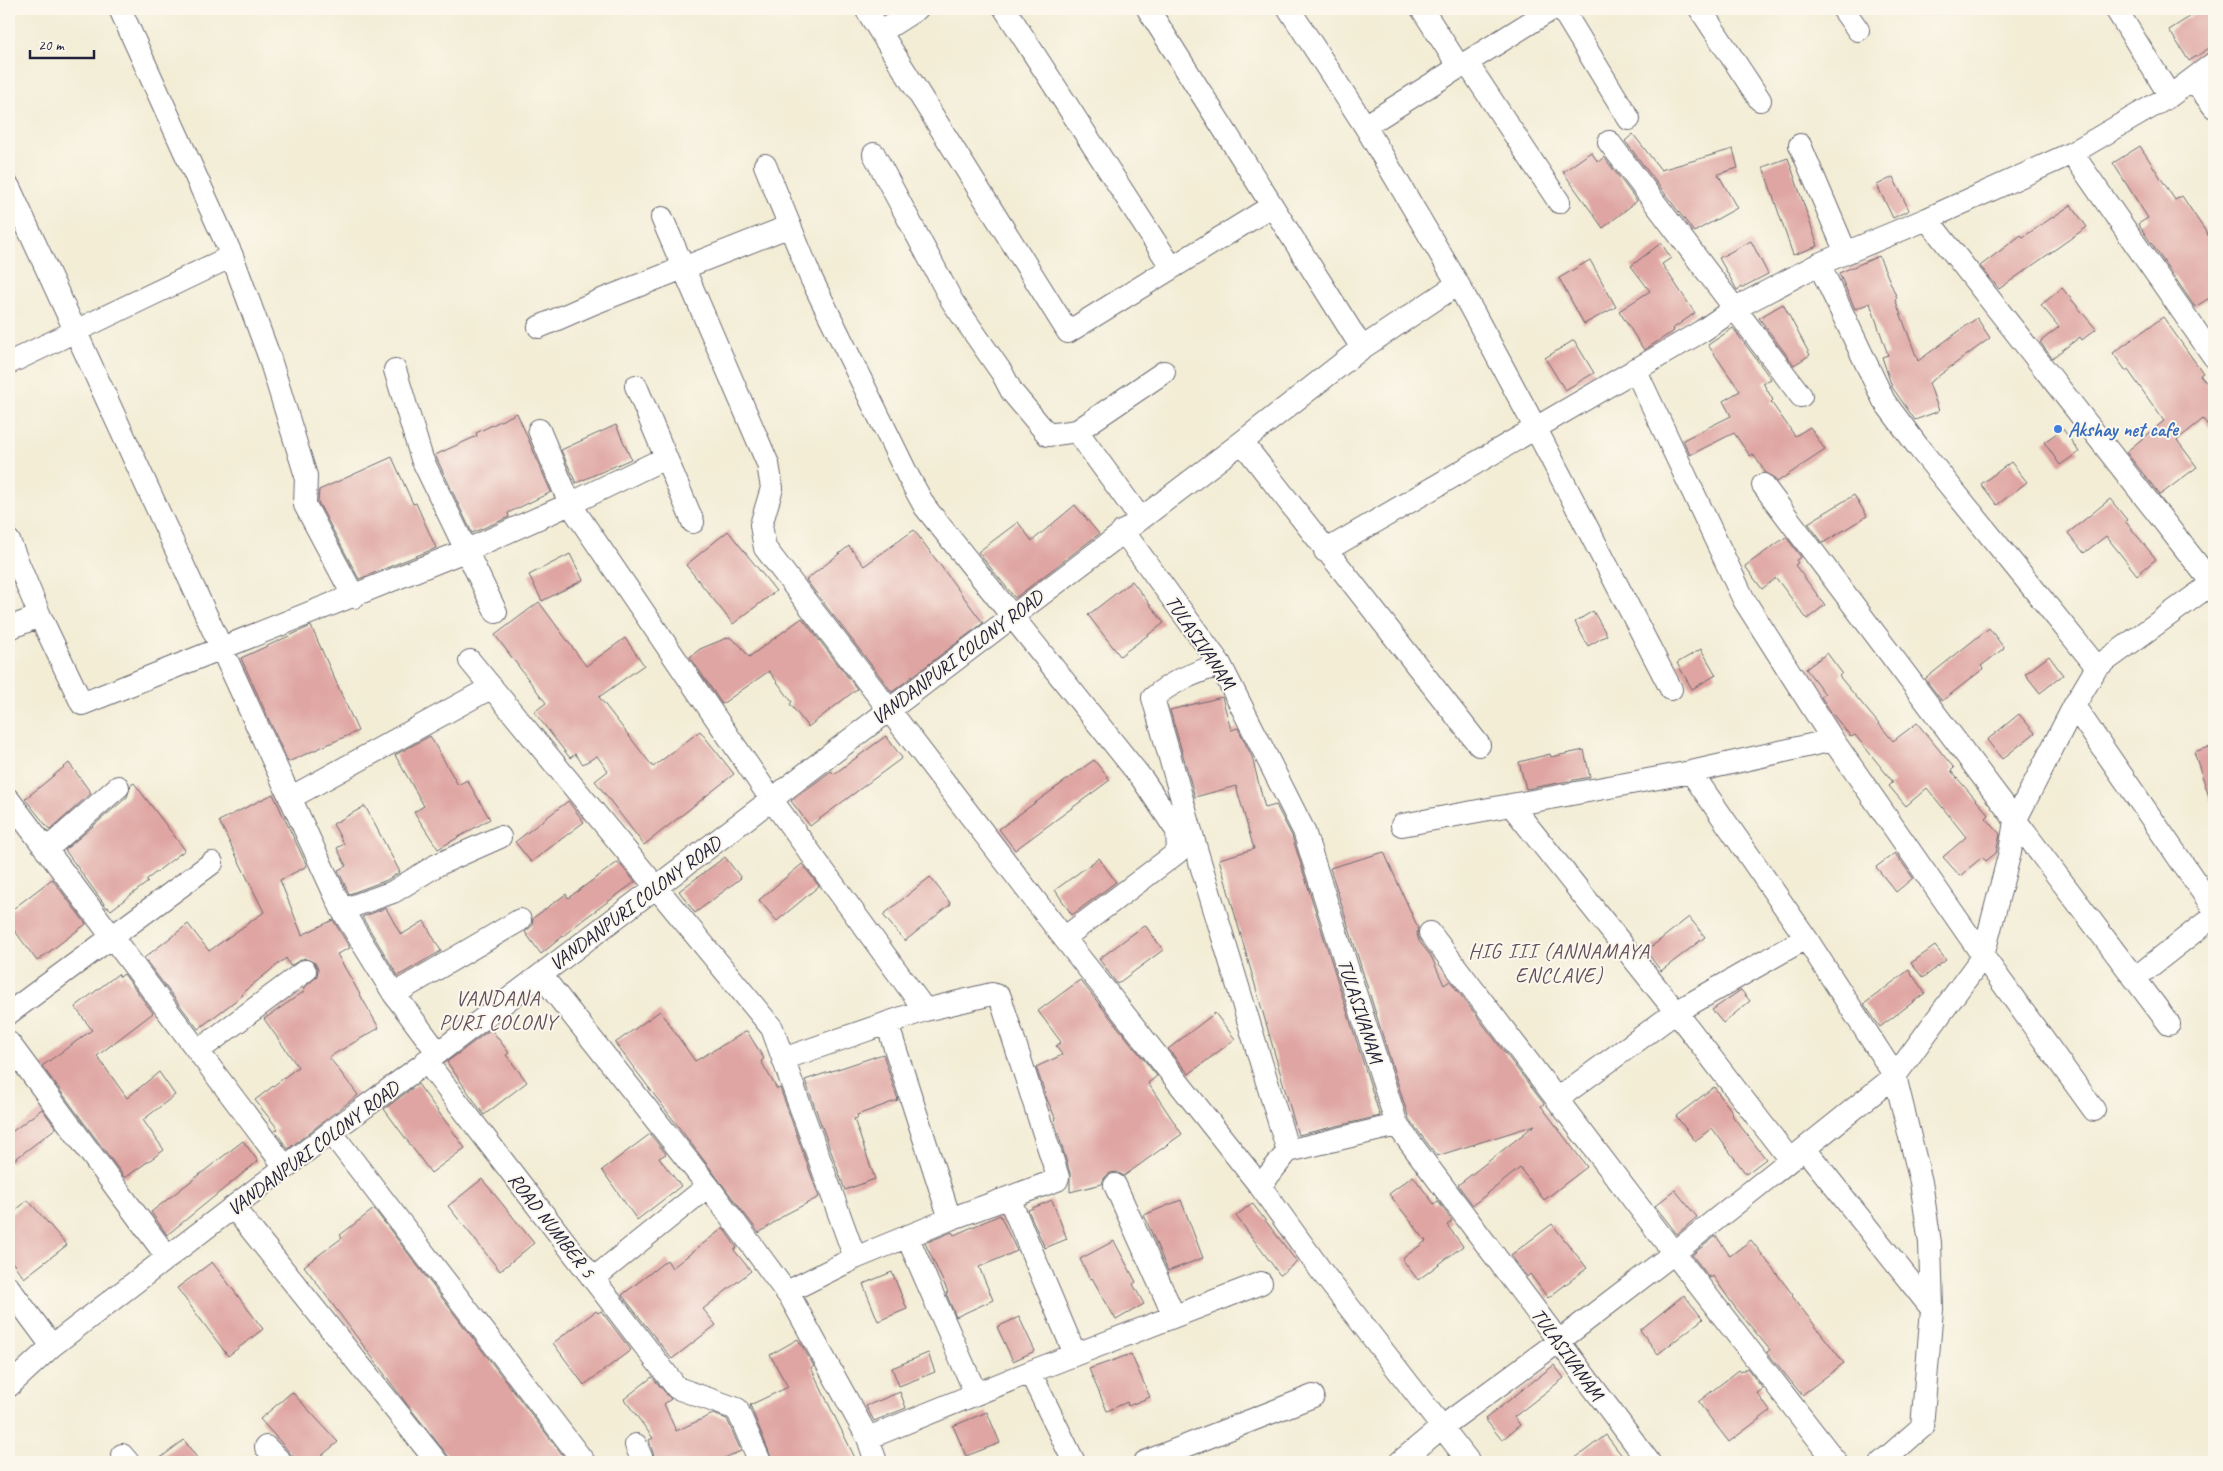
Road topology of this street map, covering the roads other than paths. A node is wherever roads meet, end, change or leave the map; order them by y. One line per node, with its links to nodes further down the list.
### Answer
1 (120, 9): 35 (street)
2 (866, 9): 14 (street)
3 (918, 9): 14 (street)
4 (1006, 9): 38 (street)
5 (1148, 9): 30 (street)
6 (1289, 9): 22 (street)
7 (1422, 9): 16 (street)
8 (1552, 9): 16 (street)
9 (1562, 9): 21 (street)
10 (1700, 9): 19 (street)
11 (1843, 9): 13 (street)
12 (2116, 9): 18 (street)
13 (1858, 30)
14 (881, 32): 38 (street)
15 (2214, 63): 17 (street)
16 (1464, 65): 22 (street); 29 (street)
17 (2193, 79): 18 (street); 20 (street)
18 (2170, 96): 26 (street)
19 (1760, 100)
20 (2214, 107)
21 (1629, 119)
22 (1365, 126): 39 (street)
23 (1609, 142): 40 (street)
24 (1800, 145): 34 (street)
25 (874, 154): 53 (street)
26 (2072, 154): 32 (street); 44 (street)
27 (765, 165): 33 (street)
28 (9, 187): 42 (street, ROAD NUMBER 5)
29 (1559, 202)
30 (1272, 206): 38 (street); 43 (street)
31 (662, 218): 37 (street)
32 (1927, 219): 34 (street); 63 (street)
33 (790, 226): 37 (street); 67 (street)
34 (1846, 253): 36 (street)
35 (232, 256): 42 (street); 64 (street)
36 (1819, 264): 40 (street); 72 (street)
37 (682, 268): 41 (street); 76 (street)
38 (1172, 268)
39 (1458, 284): 43 (street, VANDANPURI COLONY ROAD); 51 (street)
40 (1734, 309): 46 (street); 50 (street)
41 (538, 327)
42 (74, 332): 45 (street); 69 (street, ROAD NUMBER 5)
43 (1362, 348): 54 (street, VANDANPURI COLONY ROAD)
44 (2214, 357)
45 (9, 363)
46 (1635, 369): 51 (street); 77 (street)
47 (396, 370): 61 (street)
48 (1164, 372): 53 (street)
49 (636, 386): 55 (street)
50 (1801, 396)
51 (1535, 427): 62 (street); 74 (street)
52 (539, 430): 57 (street)
53 (1077, 431): 59 (street, TULASIVANAM)
54 (1242, 442): 59 (street, VANDANPURI COLONY ROAD); 62 (street)
55 (665, 458): 57 (street); 58 (street)
56 (1763, 485): 85 (street)
57 (570, 504): 61 (street); 82 (street)
58 (693, 522)
59 (1132, 525): 67 (street, VANDANPURI COLONY ROAD); 71 (street, TULASIVANAM)
60 (9, 541): 66 (street)
61 (467, 550): 64 (street); 65 (street)
62 (1326, 551): 78 (street)
63 (2213, 585): 72 (street)
64 (354, 597): 69 (street)
65 (496, 612)
66 (40, 616): 68 (street); 69 (street)
67 (1011, 616): 76 (street, VANDANPURI COLONY ROAD); 97 (street)
68 (9, 628)
69 (220, 648): 81 (street, ROAD NUMBER 5)
70 (470, 661): 73 (street)
71 (1220, 664): 116 (street, TULASIVANAM); 118 (street)
72 (2098, 666): 75 (street)
73 (492, 687): 81 (street); 90 (street)
74 (1671, 689)
75 (2074, 706): 85 (street); 91 (street)
76 (888, 710): 82 (street, VANDANPURI COLONY ROAD); 97 (street)
77 (1833, 740): 79 (street); 99 (street)
78 (1478, 745)
79 (1691, 772): 84 (street); 98 (street)
80 (118, 787): 88 (street)
81 (290, 798): 92 (street, ROAD NUMBER 5)
82 (771, 799): 90 (street, VANDANPURI COLONY ROAD); 104 (street)
83 (9, 800): 88 (street)
84 (1511, 805): 86 (street); 105 (street)
85 (2015, 822): 99 (street); 102 (street)
86 (1402, 825)
87 (500, 837): 92 (street)
88 (46, 850): 96 (street)
89 (212, 863): 96 (street)
90 (656, 887): 101 (street, VANDANPURI COLONY ROAD); 112 (street)
91 (2214, 909)
92 (342, 910): 103 (street, ROAD NUMBER 5)
93 (2214, 916): 102 (street)
94 (520, 920): 103 (street)
95 (1430, 933): 114 (street)
96 (112, 937): 106 (street); 110 (street)
97 (1064, 938): 123 (street)
98 (1806, 938): 105 (street); 113 (street)
99 (1983, 956): 113 (street); 115 (street)
100 (305, 971): 110 (street)
101 (541, 974): 111 (street, VANDANPURI COLONY ROAD); 122 (street)
102 (2135, 978): 108 (street)
103 (394, 994): 111 (street, ROAD NUMBER 5)
104 (925, 1010): 107 (street); 124 (street)
105 (1676, 1012): 114 (street); 119 (street)
106 (9, 1013)
107 (887, 1023): 112 (street); 126 (street)
108 (2169, 1024)
109 (9, 1042): 129 (street)
110 (198, 1051): 120 (street)
111 (432, 1057): 117 (street, VANDANPURI COLONY ROAD); 131 (street, ROAD NUMBER 5)
112 (783, 1059): 130 (street)
113 (1895, 1076): 119 (street); 135 (street)
114 (1557, 1099): 128 (street)
115 (2094, 1110)
116 (1397, 1125): 118 (street); 137 (street, TULASIVANAM)
117 (331, 1132): 120 (street, VANDANPURI COLONY ROAD); 147 (street)
118 (1288, 1151): 123 (street)
119 (1797, 1155): 128 (street); 135 (street)
120 (286, 1168): 125 (street, VANDANPURI COLONY ROAD)
121 (1115, 1185): 136 (street)
122 (708, 1186): 131 (street); 134 (street)
123 (1260, 1186): 144 (street)
124 (1008, 1198): 126 (street); 139 (street)
125 (234, 1208): 129 (street, VANDANPURI COLONY ROAD); 146 (street)
126 (950, 1219): 127 (street)
127 (907, 1236): 130 (street); 142 (street)
128 (1674, 1253): 137 (street); 155 (street)
129 (168, 1258): 138 (street, VANDANPURI COLONY ROAD)
130 (855, 1258): 134 (street)
131 (593, 1279): 148 (street, ROAD NUMBER 5)
132 (1261, 1283): 136 (street)
133 (9, 1288): 138 (street)
134 (787, 1292): 145 (street)
135 (1932, 1309): 156 (street)
136 (1174, 1316): 139 (street)
137 (1559, 1341): 144 (street); 154 (street, TULASIVANAM)
138 (52, 1346): 141 (street, VANDANPURI COLONY ROAD)
139 (1075, 1354): 140 (street)
140 (1030, 1372): 142 (street); 150 (street)
141 (9, 1386)
142 (976, 1394): 145 (street)
143 (1313, 1396): 151 (street)
144 (1442, 1427): 152 (street); 153 (street)
145 (868, 1438): 149 (street)
146 (437, 1462)
147 (584, 1462)
148 (760, 1462)
149 (876, 1462)
150 (1074, 1462)
151 (1145, 1462)
152 (1400, 1462)
153 (1469, 1462)
154 (1649, 1462)
155 (1836, 1462)
156 (1882, 1462)

